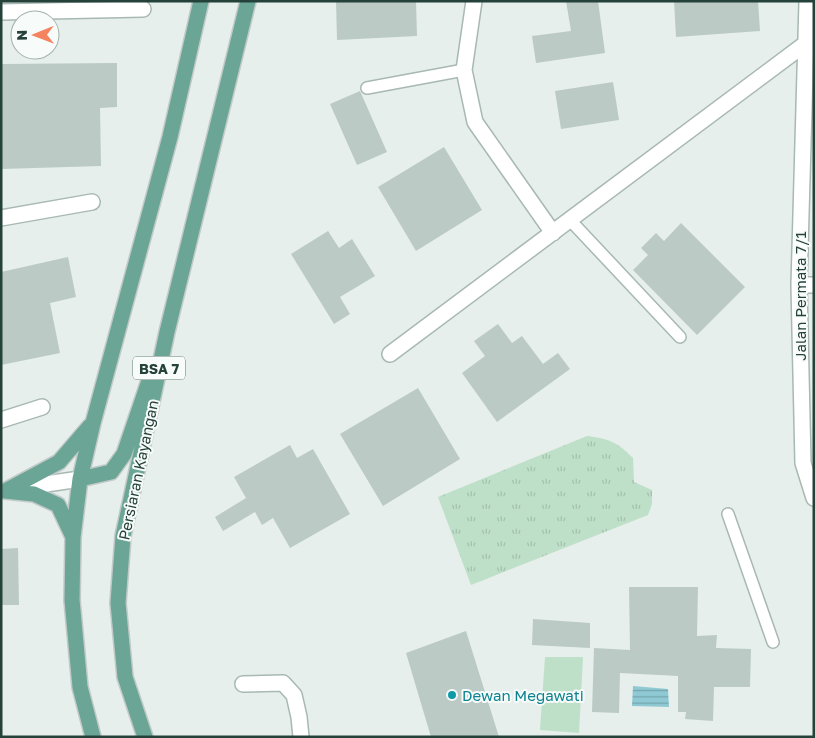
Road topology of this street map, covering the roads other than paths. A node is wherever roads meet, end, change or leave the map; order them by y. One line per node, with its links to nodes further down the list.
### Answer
1 (201, 1): 20 (main road, BSA 7)
2 (248, 1): 15 (main road, Persiaran Kayangan / BSA 7)
3 (474, 1): 8 (street)
4 (807, 1): 7 (street, Jalan Permata 7/1)
5 (143, 9): 6 (street)
6 (1, 12)
7 (805, 44): 12 (street); 14 (street, Jalan Permata 7/1)
8 (464, 70): 9 (lane); 13 (street)
9 (367, 88)
10 (92, 202): 11 (street)
11 (1, 218)
12 (570, 220): 13 (street); 16 (lane)
13 (553, 233): 17 (street)
14 (806, 285): 23 (street, Jalan Permata 7/1)
15 (167, 332): 21 (main road); 29 (main road, Persiaran Kayangan / BSA 7)
16 (680, 337)
17 (390, 354)
18 (42, 407): 19 (street)
19 (1, 420)
20 (93, 423): 21 (main road, BSA 7); 22 (main road)
21 (80, 479): 22 (street); 25 (main road, BSA 7)
22 (3, 491): 25 (main road)
23 (814, 498)
24 (728, 514): 26 (lane)
25 (73, 537): 28 (main road, BSA 7)
26 (773, 642)
27 (244, 684): 30 (street)
28 (94, 737)
29 (145, 737)
30 (301, 737)

